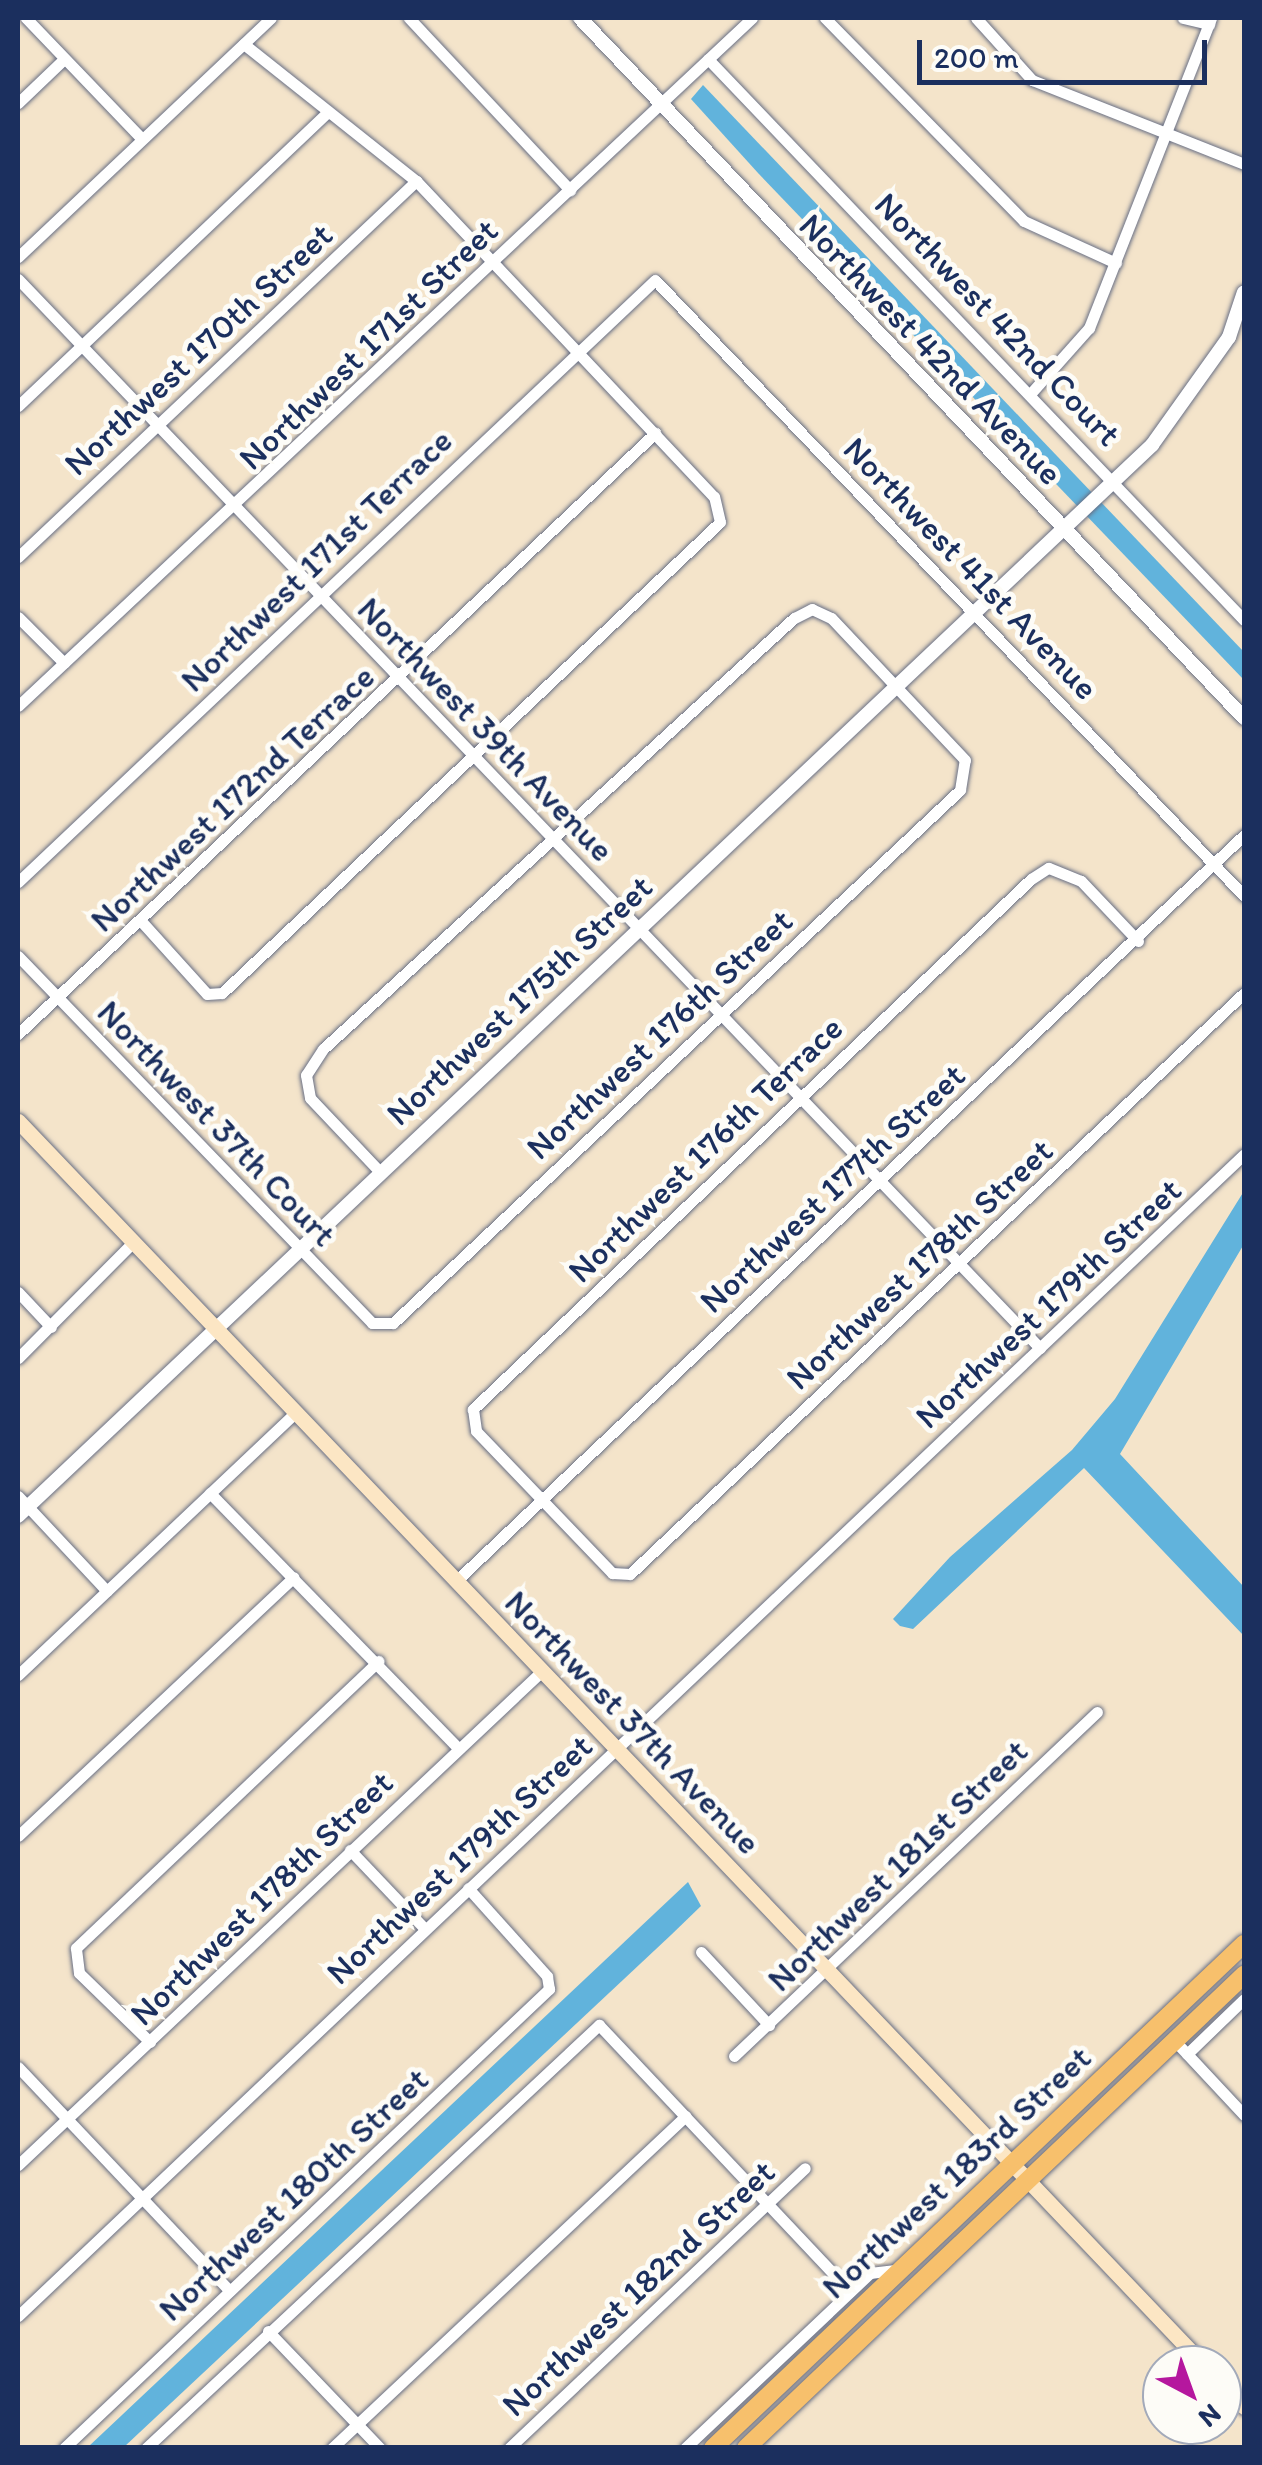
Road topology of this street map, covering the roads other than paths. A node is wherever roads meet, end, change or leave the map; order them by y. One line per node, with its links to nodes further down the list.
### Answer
1 (26, 18): 11 (street)
2 (271, 18): 10 (street)
3 (409, 18): 20 (street)
4 (580, 18): 14 (street, Northwest 42nd Avenue)
5 (752, 18): 12 (street, Northwest 171st Street)
6 (824, 18): 23 (street)
7 (976, 18): 16 (street)
8 (1183, 18): 9 (street)
9 (1210, 21): 16 (street)
10 (244, 44): 15 (street); 17 (street)
11 (64, 59): 13 (street); 17 (street)
12 (708, 59): 14 (street, Northwest 171st Street); 29 (street, Northwest 42nd Court)
13 (18, 103)
14 (660, 105): 20 (street, Northwest 171st Street); 35 (street, Northwest 42nd Avenue)
15 (325, 115): 19 (street); 27 (street)
16 (1165, 132): 18 (street); 23 (street)
17 (140, 137): 21 (street)
18 (1244, 164)
19 (416, 181): 22 (street); 31 (street, Northwest 170th Street)
20 (570, 190): 22 (street, Northwest 171st Street)
21 (18, 257)
22 (492, 262): 28 (street); 34 (street, Northwest 171st Street)
23 (1116, 262): 29 (street)
24 (18, 278): 27 (street, Northwest 39th Avenue)
25 (655, 280): 28 (street, Northwest 171st Terrace); 38 (street, Northwest 41st Avenue)
26 (1244, 292): 33 (street, Northwest 175th Street)
27 (81, 346): 30 (street); 31 (street, Northwest 39th Avenue)
28 (573, 352): 32 (street); 37 (street, Northwest 171st Terrace)
29 (1031, 393): 33 (street, Northwest 42nd Court)
30 (18, 406)
31 (157, 426): 34 (street, Northwest 39th Avenue); 36 (street, Northwest 170th Street)
32 (655, 433): 42 (street, Northwest 172nd Terrace); 46 (street)
33 (1110, 484): 35 (street, Northwest 175th Street); 40 (street, Northwest 42nd Court)
34 (240, 506): 37 (street, Northwest 39th Avenue); 41 (street, Northwest 171st Street)
35 (1062, 528): 38 (street, Northwest 175th Street); 45 (street, Northwest 42nd Avenue)
36 (18, 557)
37 (319, 596): 42 (street, Northwest 39th Avenue); 50 (street, Northwest 171st Terrace)
38 (973, 610): 43 (street, Northwest 175th Street); 49 (street, Northwest 41st Avenue)
39 (18, 616): 41 (street)
40 (1244, 620)
41 (64, 663): 44 (street, Northwest 171st Street)
42 (400, 680): 46 (street, Northwest 39th Avenue); 52 (street, Northwest 172nd Terrace)
43 (895, 685): 48 (street); 53 (street, Northwest 175th Street); 58 (street, Northwest 176th Street)
44 (18, 706)
45 (1244, 718)
46 (478, 759): 48 (street, Northwest 39th Avenue); 52 (street)
47 (1244, 835): 49 (street, Northwest 177th Street)
48 (557, 841): 53 (street, Northwest 39th Avenue); 63 (street)
49 (1216, 863): 51 (street, Northwest 41st Avenue); 54 (street, Northwest 177th Street)
50 (18, 882)
51 (1244, 896)
52 (142, 922): 57 (street, Northwest 172nd Terrace)
53 (640, 926): 58 (street, Northwest 39th Avenue); 63 (street, Northwest 175th Street)
54 (1138, 941): 60 (street, Northwest 176th Terrace); 64 (street, Northwest 177th Street)
55 (18, 956): 57 (street, Northwest 37th Court)
56 (1244, 993): 67 (street, Northwest 178th Street)
57 (58, 997): 59 (street, Northwest 172nd Terrace); 66 (street, Northwest 37th Court)
58 (720, 1013): 60 (street, Northwest 39th Avenue); 69 (street, Northwest 176th Street)
59 (18, 1034)
60 (799, 1096): 64 (street, Northwest 39th Avenue); 76 (street, Northwest 176th Terrace)
61 (18, 1121): 65 (main road, Northwest 37th Avenue)
62 (1244, 1154): 72 (street, Northwest 179th Street)
63 (381, 1173): 66 (street, Northwest 175th Street)
64 (880, 1179): 67 (street, Northwest 39th Avenue); 76 (street, Northwest 177th Street)
65 (133, 1242): 70 (street); 71 (main road, Northwest 37th Avenue)
66 (300, 1249): 69 (street, Northwest 37th Court); 71 (street, Northwest 175th Street)
67 (960, 1264): 72 (street, Northwest 39th Avenue); 76 (street, Northwest 178th Street)
68 (18, 1292): 70 (street)
69 (380, 1325)
70 (51, 1327): 73 (street)
71 (216, 1328): 74 (main road, Northwest 37th Avenue); 77 (street, Northwest 175th Street)
72 (1040, 1348): 86 (street, Northwest 179th Street)
73 (18, 1358)
74 (296, 1412): 75 (street); 79 (main road, Northwest 37th Avenue)
75 (210, 1493): 78 (street); 80 (street)
76 (542, 1500): 79 (street, Northwest 177th Street)
77 (21, 1506): 80 (street)
78 (294, 1577): 81 (street); 87 (street)
79 (457, 1580): 82 (main road, Northwest 37th Avenue)
80 (107, 1591): 83 (street)
81 (378, 1661): 85 (street); 97 (street)
82 (543, 1670): 85 (street, Northwest 178th Street); 86 (main road, Northwest 37th Avenue)
83 (18, 1675)
84 (1097, 1712): 93 (street, Northwest 181st Street)
85 (458, 1748): 88 (street, Northwest 178th Street)
86 (617, 1748): 89 (street, Northwest 179th Street); 93 (main road, Northwest 37th Avenue)
87 (18, 1836)
88 (350, 1850): 90 (street); 97 (street, Northwest 178th Street)
89 (468, 1888): 90 (street, Northwest 179th Street); 111 (street, Northwest 180th Street)
90 (425, 1929): 108 (street, Northwest 179th Street)
91 (1244, 1944): 104 (main road, Northwest 183rd Street)
92 (701, 1952): 96 (street)
93 (828, 1970): 96 (street, Northwest 181st Street); 104 (main road, Northwest 37th Avenue)
94 (1244, 1974): 98 (main road, Northwest 183rd Street)
95 (1244, 1999): 98 (street)
96 (768, 2025): 99 (street, Northwest 181st Street)
97 (150, 2042): 103 (street, Northwest 178th Street)
98 (1180, 2048): 101 (street); 107 (main road, Northwest 183rd Street)
99 (734, 2056)
100 (18, 2066): 103 (street)
101 (1244, 2115)
102 (684, 2116): 109 (street); 114 (street); 117 (street)
103 (67, 2118): 105 (street, Northwest 178th Street); 108 (street)
104 (1013, 2163): 107 (main road, Northwest 37th Avenue); 110 (main road, Northwest 183rd Street)
105 (18, 2165)
106 (805, 2168): 109 (street, Northwest 182nd Street)
107 (1028, 2180): 115 (main road, Northwest 37th Avenue); 125 (main road, Northwest 183rd Street)
108 (142, 2197): 111 (street); 113 (street, Northwest 179th Street)
109 (768, 2203): 112 (street); 122 (street, Northwest 182nd Street)
110 (902, 2269): 112 (street); 116 (main road, Northwest 183rd Street)
111 (230, 2291): 118 (street, Northwest 180th Street)
112 (850, 2291): 123 (street)
113 (18, 2316)
114 (268, 2331): 117 (street); 119 (street)
115 (1185, 2345)
116 (749, 2413): 124 (main road, Northwest 183rd Street); 125 (main road)
117 (358, 2424): 120 (street); 121 (street)
118 (64, 2448)
119 (146, 2448)
120 (332, 2448)
121 (380, 2448)
122 (509, 2448)
123 (685, 2448)
124 (713, 2448)
125 (745, 2448)

